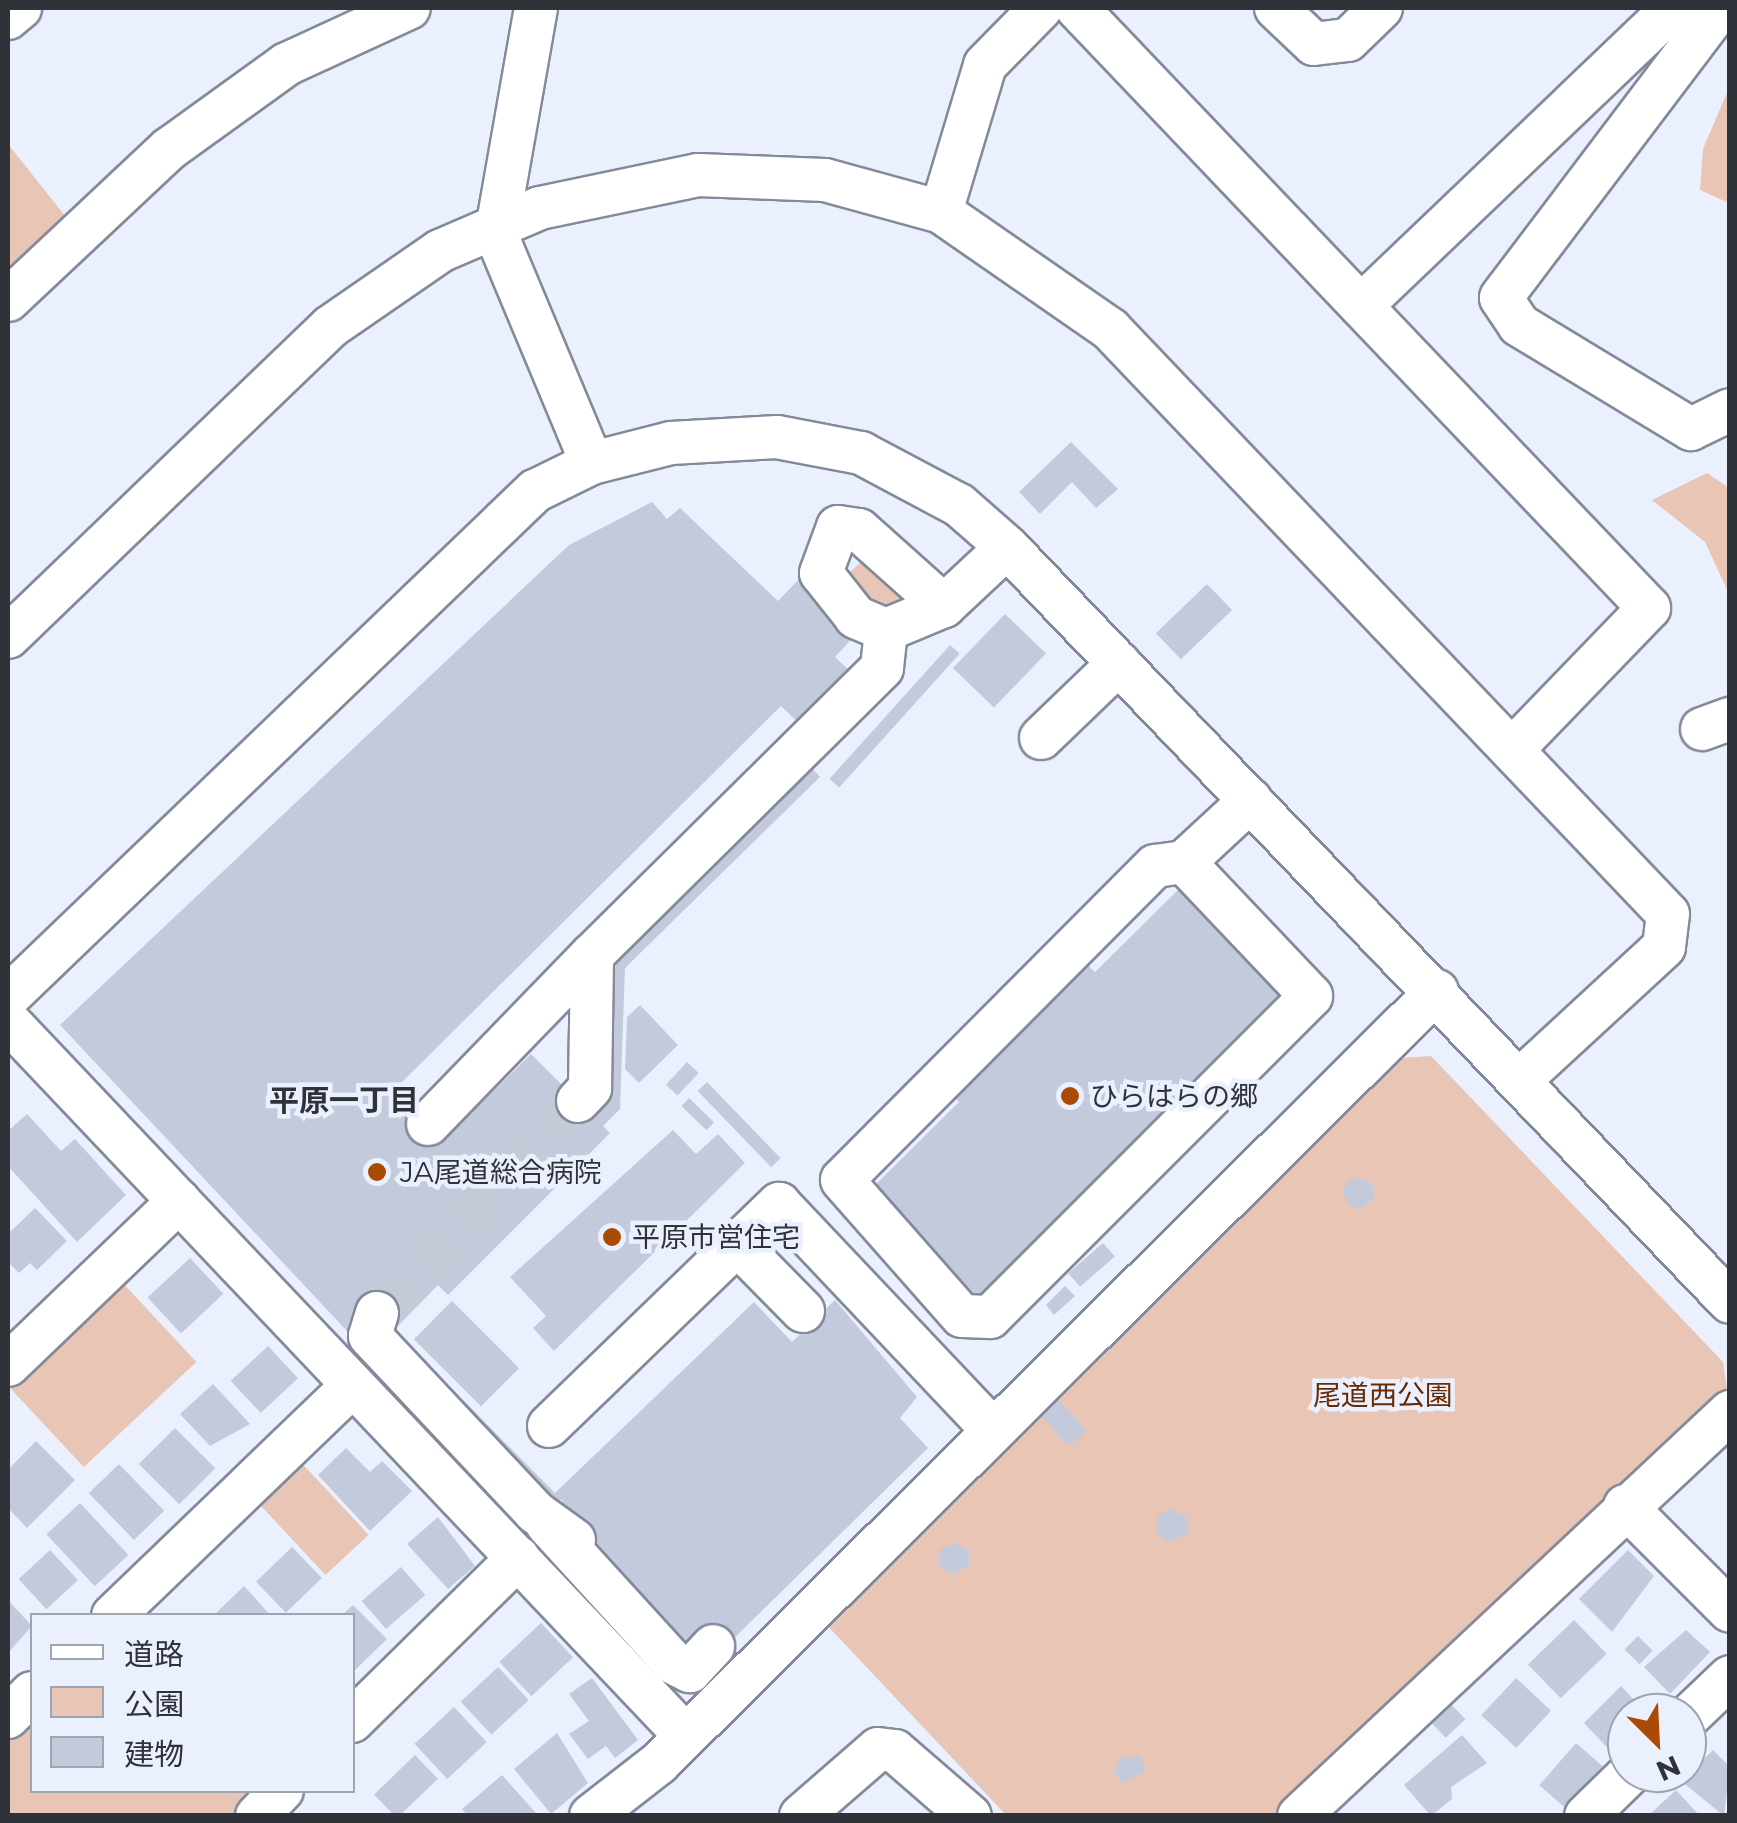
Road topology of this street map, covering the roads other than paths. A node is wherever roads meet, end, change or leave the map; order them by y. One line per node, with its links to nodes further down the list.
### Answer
1 (20, 8): 10 (street)
2 (409, 8): 13 (street)
3 (536, 8): 12 (street)
4 (1042, 8): 11 (street)
5 (1077, 8): 14 (street)
6 (1276, 8): 7 (street)
7 (1381, 8)
8 (1673, 8): 14 (street)
9 (1720, 8): 15 (street)
10 (8, 18)
11 (942, 212): 12 (street); 23 (street)
12 (496, 234): 16 (street); 20 (street)
13 (8, 300)
14 (1361, 306): 23 (street)
15 (1730, 410)
16 (592, 463): 17 (street); 28 (street)
17 (1006, 547): 18 (street); 21 (street)
18 (944, 606): 19 (street); 19 (street)
19 (886, 630): 26 (street)
20 (8, 638)
21 (1119, 663): 22 (street); 24 (street)
22 (1041, 738)
23 (1512, 750): 30 (street)
24 (1251, 800): 25 (street); 27 (street)
25 (1184, 862): 25 (street)
26 (592, 955): 31 (street); 32 (street)
27 (1437, 991): 30 (street); 42 (street)
28 (8, 997)
29 (8, 1021): 33 (street)
30 (1520, 1080): 35 (street)
31 (578, 1101)
32 (428, 1124)
33 (179, 1201): 38 (street); 39 (street)
34 (737, 1244): 36 (street); 41 (street); 42 (street)
35 (1730, 1302)
36 (802, 1311)
37 (377, 1312): 44 (street)
38 (8, 1365)
39 (354, 1385): 46 (street); 48 (street)
40 (1730, 1412): 43 (street)
41 (549, 1426)
42 (991, 1428): 55 (street)
43 (1625, 1506): 47 (street); 62 (street)
44 (535, 1512): 45 (street); 49 (street)
45 (574, 1540)
46 (518, 1558): 54 (street); 55 (street)
47 (1730, 1612)
48 (116, 1613)
49 (713, 1646)
50 (1730, 1677): 52 (street)
51 (30, 1695): 53 (street)
52 (1707, 1699)
53 (8, 1716)
54 (355, 1718)
55 (682, 1732): 59 (street)
56 (279, 1793): 58 (street)
57 (1610, 1793): 63 (street)
58 (257, 1816)
59 (591, 1816)
60 (801, 1816): 61 (street)
61 (970, 1816)
62 (1299, 1816)
63 (1586, 1816)

